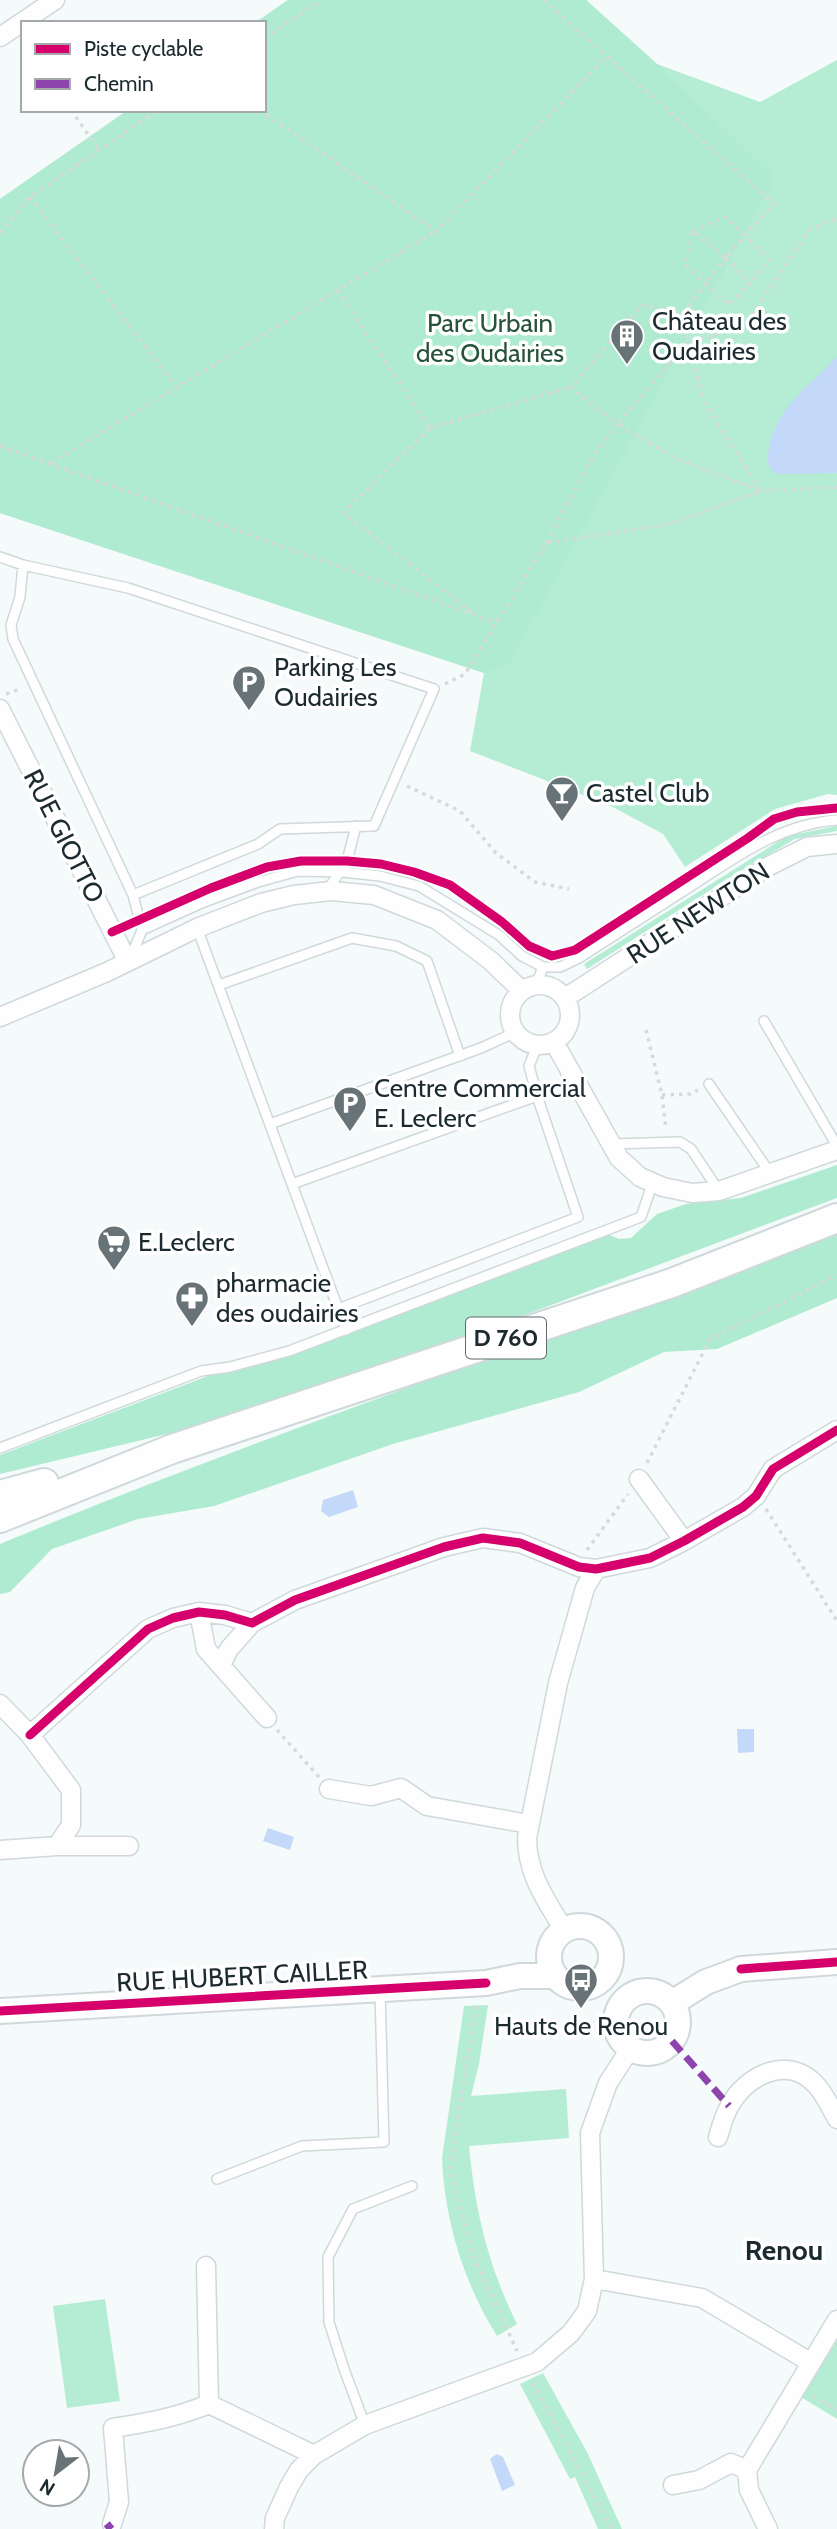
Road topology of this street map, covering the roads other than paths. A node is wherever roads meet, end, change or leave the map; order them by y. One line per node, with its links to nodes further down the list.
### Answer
1 (55, 0): 2 (street)
2 (24, 21)
3 (21, 23): 4 (street)
4 (0, 37)
5 (0, 558): 6 (lane)
6 (23, 565): 9 (lane); 13 (lane)
7 (0, 709): 16 (street, RUE GIOTTO)
8 (837, 820): 17 (lane, RUE NEWTON)
9 (356, 826): 11 (lane); 13 (lane)
10 (837, 844): 20 (street, RUE NEWTON)
11 (340, 872): 12 (lane); 15 (lane); 17 (lane)
12 (327, 892): 14 (street); 19 (street)
13 (132, 895): 15 (lane)
14 (197, 928): 16 (street); 18 (lane)
15 (142, 930): 16 (lane)
16 (128, 962): 21 (street)
17 (543, 967): 19 (lane)
18 (219, 985): 25 (lane); 28 (lane)
19 (529, 988): 20 (street); 23 (street)
20 (565, 998): 24 (street)
21 (0, 1017)
22 (764, 1021): 30 (lane)
23 (516, 1032): 24 (street); 25 (lane)
24 (546, 1043): 27 (lane); 29 (street)
25 (460, 1056): 28 (lane)
26 (709, 1084): 31 (lane)
27 (537, 1096): 33 (lane); 36 (lane)
28 (270, 1124): 33 (lane)
29 (611, 1144): 32 (street); 34 (lane)
30 (837, 1148): 31 (street)
31 (770, 1173): 34 (street)
32 (653, 1182): 34 (street); 37 (lane)
33 (292, 1184): 36 (lane)
34 (719, 1191)
35 (837, 1218): 40 (main road, D 760)
36 (338, 1309): 37 (lane)
37 (345, 1330): 39 (lane)
38 (837, 1430): 44 (street)
39 (0, 1448)
40 (172, 1449): 42 (main road); 43 (main road, D 760)
41 (639, 1479): 44 (street)
42 (0, 1495)
43 (0, 1517)
44 (684, 1541): 45 (street)
45 (596, 1569): 47 (street); 53 (street)
46 (199, 1612): 47 (street); 48 (street); 51 (street)
47 (252, 1623): 48 (street)
48 (220, 1665): 50 (street)
49 (0, 1704): 51 (street)
50 (267, 1718)
51 (30, 1735): 54 (street)
52 (329, 1789): 53 (street)
53 (529, 1824): 57 (street)
54 (57, 1846): 55 (street); 56 (street)
55 (129, 1846)
56 (0, 1850)
57 (564, 1930): 58 (street); 60 (street)
58 (611, 1960): 61 (street); 63 (street)
59 (837, 1962): 64 (street)
60 (552, 1964): 61 (street); 62 (street, RUE HUBERT CAILLER)
61 (584, 1988): 66 (street)
62 (380, 1989): 65 (street, RUE HUBERT CAILLER); 70 (lane)
63 (647, 1991): 64 (street); 66 (street)
64 (672, 2003): 67 (street)
65 (0, 2011)
66 (616, 2015): 67 (street)
67 (629, 2049): 73 (street)
68 (837, 2119): 69 (street)
69 (718, 2137)
70 (217, 2179)
71 (412, 2186): 77 (lane)
72 (206, 2266): 76 (street)
73 (594, 2280): 75 (street); 77 (street)
74 (837, 2320): 75 (street)
75 (810, 2362): 79 (street)
76 (209, 2404): 78 (street); 81 (street)
77 (365, 2425): 78 (street)
78 (314, 2455): 82 (street)
79 (747, 2470): 80 (street); 83 (street)
80 (673, 2485)
81 (112, 2524)
82 (274, 2529)
83 (768, 2529)

